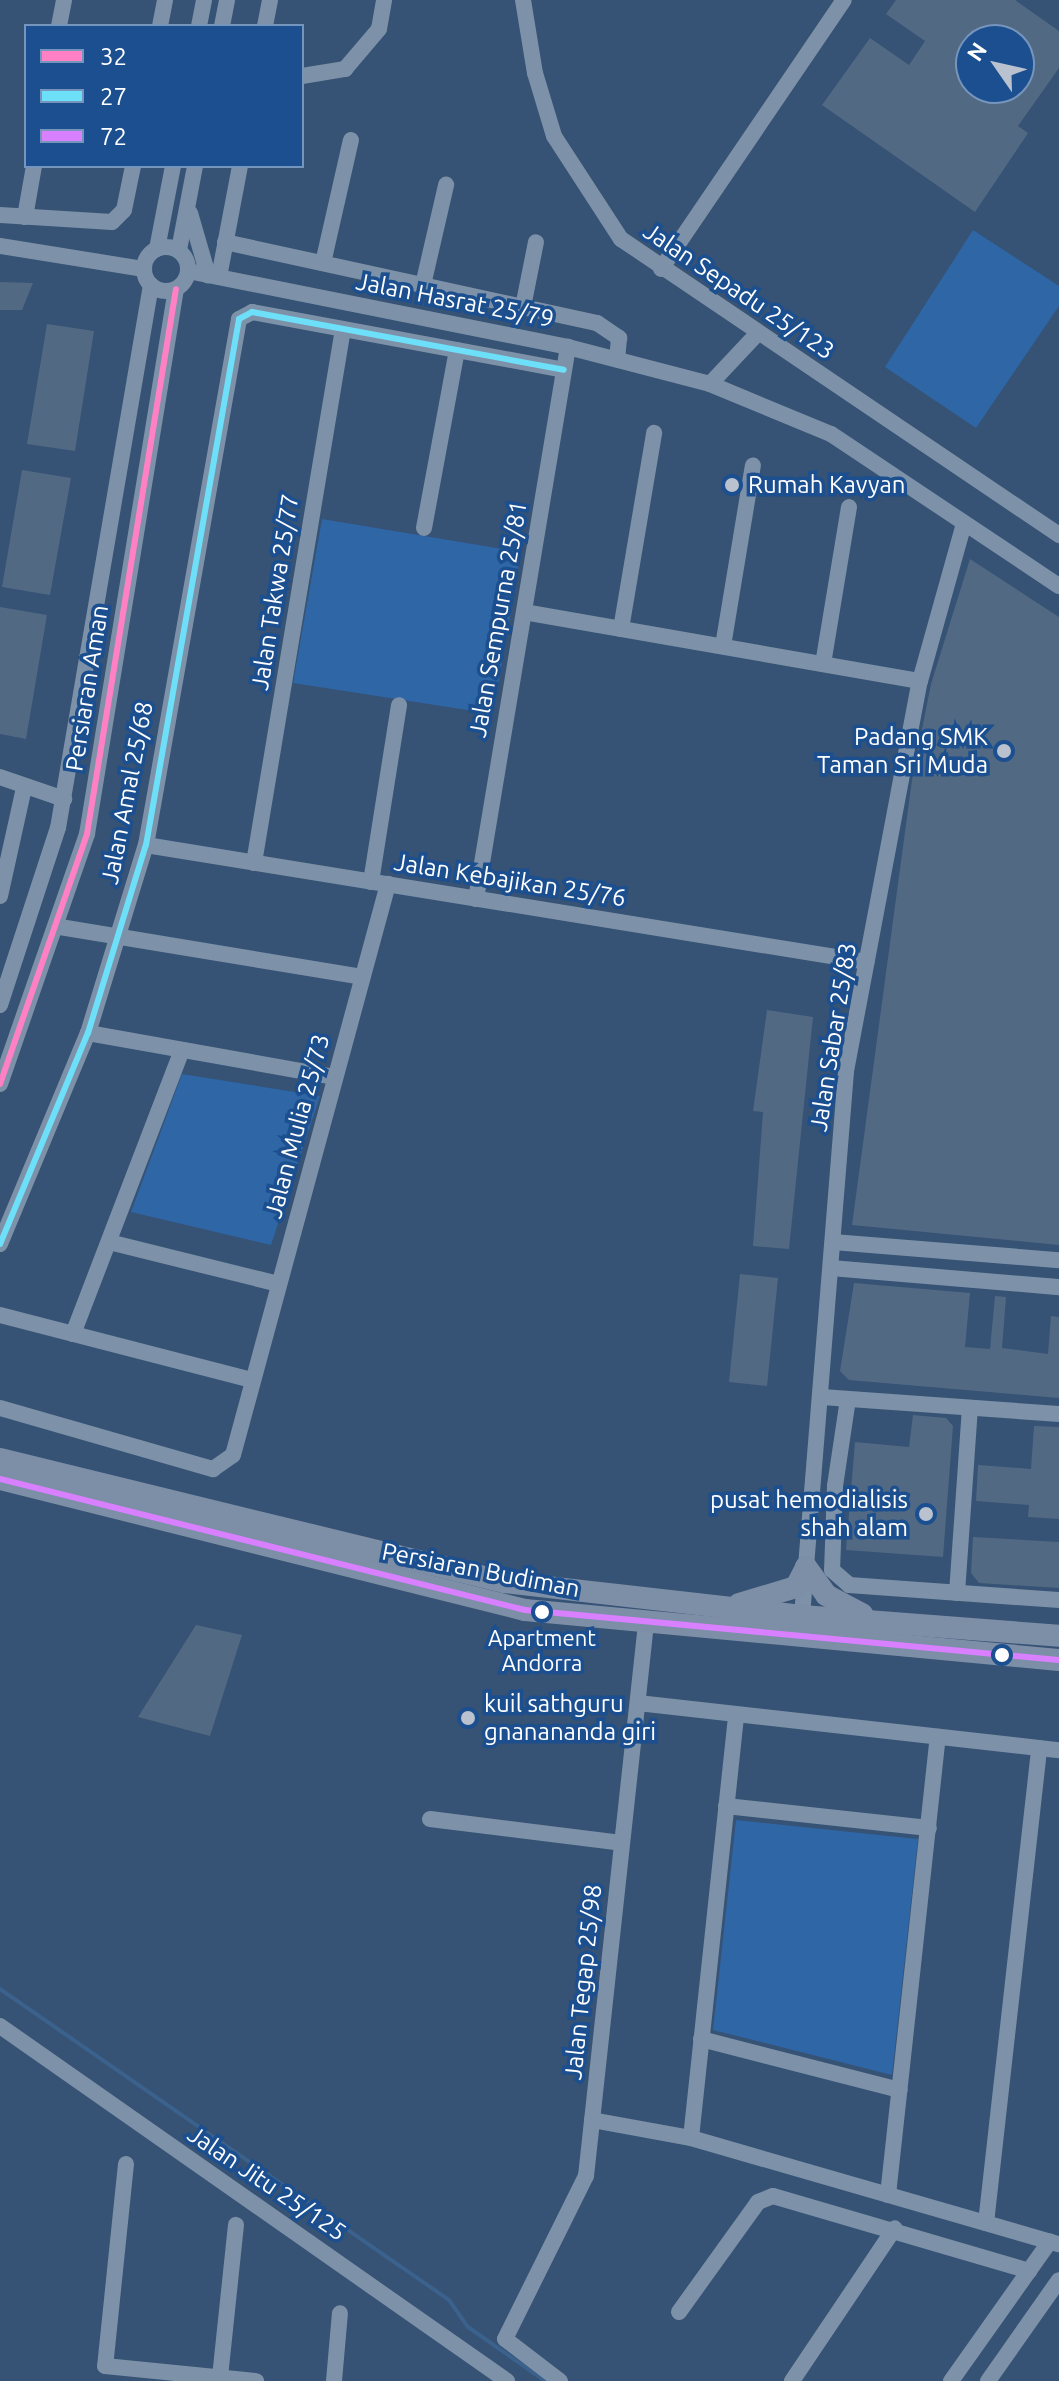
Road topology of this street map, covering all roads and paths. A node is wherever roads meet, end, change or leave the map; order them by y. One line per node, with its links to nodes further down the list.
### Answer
1 (64, 0): 9 (street)
2 (165, 0): 10 (street)
3 (204, 0): 11 (street)
4 (227, 0): 12 (street)
5 (270, 0): 13 (street)
6 (384, 0): 14 (street)
7 (844, 0): 33 (street)
8 (518, 1): 33 (street, Jalan Sepadu 25/123)
9 (59, 24)
10 (160, 24)
11 (199, 24)
12 (222, 24)
13 (265, 24)
14 (304, 76)
15 (351, 140): 30 (street)
16 (34, 168): 24 (street)
17 (133, 168): 24 (street)
18 (173, 168): 28 (street)
19 (195, 168): 22 (street)
20 (240, 168): 25 (street)
21 (446, 185): 37 (street)
22 (188, 203): 29 (street); 35 (street)
23 (0, 215): 24 (street)
24 (25, 217)
25 (225, 242): 30 (street); 35 (street)
26 (536, 242): 39 (street)
27 (0, 246): 31 (street)
28 (157, 249): 29 (street); 32 (street)
29 (179, 250): 34 (street)
30 (323, 263): 37 (street)
31 (123, 265): 32 (street); 40 (street)
32 (144, 269): 36 (street)
33 (661, 269): 42 (street, Jalan Sepadu 25/123)
34 (188, 271): 35 (street, Jalan Hasrat 25/79); 38 (street)
35 (214, 276): 43 (street, Jalan Hasrat 25/79)
36 (151, 285): 38 (street); 40 (street, Persiaran Aman)
37 (423, 285): 39 (street)
38 (176, 289): 48 (street, Persiaran Aman)
39 (523, 307): 45 (street)
40 (147, 311): 47 (street, Persiaran Aman)
41 (343, 329): 44 (street); 67 (street, Jalan Amal 25/68); 68 (street, Jalan Takwa 25/77)
42 (757, 334): 49 (street); 56 (street, Jalan Sepadu 25/123)
43 (568, 347): 45 (street, Jalan Hasrat 25/79); 46 (street, Jalan Sempurna 25/81)
44 (457, 350): 46 (street); 55 (street)
45 (617, 359): 49 (street, Jalan Hasrat 25/79)
46 (564, 370): 58 (street, Jalan Sempurna 25/81)
47 (138, 380): 48 (street); 66 (street, Persiaran Aman)
48 (163, 380): 72 (street, Persiaran Aman)
49 (710, 384): 54 (street, Jalan Hasrat 25/79)
50 (654, 433): 59 (street)
51 (753, 465): 60 (street)
52 (849, 507): 61 (street)
53 (1059, 512): 56 (street, Jalan Sepadu 25/123)
54 (964, 523): 57 (street, Jalan Hasrat 25/79); 62 (street, Jalan Sabar 25/83)
55 (424, 528)
56 (1054, 532)
57 (1059, 586)
58 (524, 612): 59 (street); 71 (street, Jalan Sempurna 25/81)
59 (621, 629): 60 (street)
60 (723, 646): 61 (street)
61 (823, 664): 62 (street)
62 (920, 681): 74 (street, Jalan Sabar 25/83)
63 (399, 705): 69 (street, Jalan Mulia 25/73)
64 (0, 777): 65 (street)
65 (24, 788): 66 (street); 70 (street)
66 (64, 799): 76 (street, Persiaran Aman)
67 (146, 845): 68 (street, Jalan Kebajikan 25/76); 73 (street, Jalan Amal 25/68)
68 (254, 863): 69 (street, Jalan Kebajikan 25/76)
69 (379, 883): 71 (street, Jalan Kebajikan 25/76); 75 (street, Jalan Mulia 25/73)
70 (0, 896)
71 (476, 899): 74 (street, Jalan Kebajikan 25/76)
72 (60, 927): 73 (street); 80 (street, Persiaran Aman)
73 (118, 941): 75 (street); 77 (street, Jalan Amal 25/68)
74 (867, 962): 82 (street, Jalan Sabar 25/83)
75 (362, 977): 79 (street, Jalan Mulia 25/73)
76 (0, 1005)
77 (88, 1033): 78 (street); 83 (street, Jalan Amal 25/68)
78 (182, 1050): 79 (street); 81 (street)
79 (335, 1077): 86 (street, Jalan Mulia 25/73)
80 (0, 1084)
81 (109, 1242): 86 (street); 89 (street)
82 (833, 1242): 84 (street); 85 (street, Jalan Sabar 25/83)
83 (0, 1244)
84 (1059, 1260)
85 (831, 1268): 87 (street); 91 (street, Jalan Sabar 25/83)
86 (279, 1284): 90 (street, Jalan Mulia 25/73)
87 (1059, 1287)
88 (0, 1315): 89 (street)
89 (73, 1334): 90 (street)
90 (252, 1380): 93 (street, Jalan Mulia 25/73)
91 (822, 1397): 92 (street); 98 (street, Jalan Sabar 25/83)
92 (848, 1399): 94 (street); 100 (street)
93 (0, 1408)
94 (970, 1408): 95 (street); 100 (street)
95 (1059, 1414)
96 (0, 1459): 99 (main road, Persiaran Budiman)
97 (0, 1479): 105 (main road, Persiaran Budiman)
98 (806, 1567): 102 (main road); 103 (street, Jalan Sabar 25/83); 104 (main road)
99 (504, 1582): 102 (main road, Persiaran Budiman); 105 (main road)
100 (957, 1593): 101 (street)
101 (1059, 1600)
102 (718, 1608): 103 (main road, Persiaran Budiman)
103 (802, 1616): 104 (main road, Persiaran Budiman); 107 (main road)
104 (888, 1622): 106 (main road, Persiaran Budiman)
105 (646, 1624): 107 (main road, Persiaran Budiman); 109 (street, Jalan Tegap 25/98)
106 (1059, 1636)
107 (909, 1643): 108 (main road, Persiaran Budiman)
108 (1059, 1660)
109 (638, 1703): 110 (street); 117 (street, Jalan Tegap 25/98)
110 (736, 1714): 111 (street); 114 (street)
111 (938, 1737): 112 (street); 116 (street)
112 (1039, 1748): 113 (street); 125 (street)
113 (1059, 1750)
114 (726, 1806): 116 (street); 119 (street)
115 (430, 1819): 117 (street)
116 (929, 1828): 120 (street)
117 (622, 1843): 121 (street, Jalan Tegap 25/98)
118 (0, 2026): 136 (street, Jalan Jitu 25/125)
119 (701, 2039): 120 (street); 122 (street)
120 (900, 2090): 124 (street)
121 (592, 2120): 122 (street); 137 (street, Jalan Tegap 25/98)
122 (691, 2138): 124 (street)
123 (126, 2164): 133 (street)
124 (888, 2195): 125 (street)
125 (986, 2223): 128 (street)
126 (236, 2225): 133 (street)
127 (895, 2228): 129 (street); 131 (street); 138 (street)
128 (1054, 2242): 129 (street)
129 (1029, 2271): 139 (street)
130 (1059, 2280): 140 (street)
131 (679, 2312)
132 (340, 2313): 135 (street)
133 (220, 2377): 134 (street)
134 (256, 2381)
135 (334, 2381)
136 (507, 2381)
137 (560, 2381)
138 (792, 2381)
139 (951, 2381)
140 (988, 2381)

